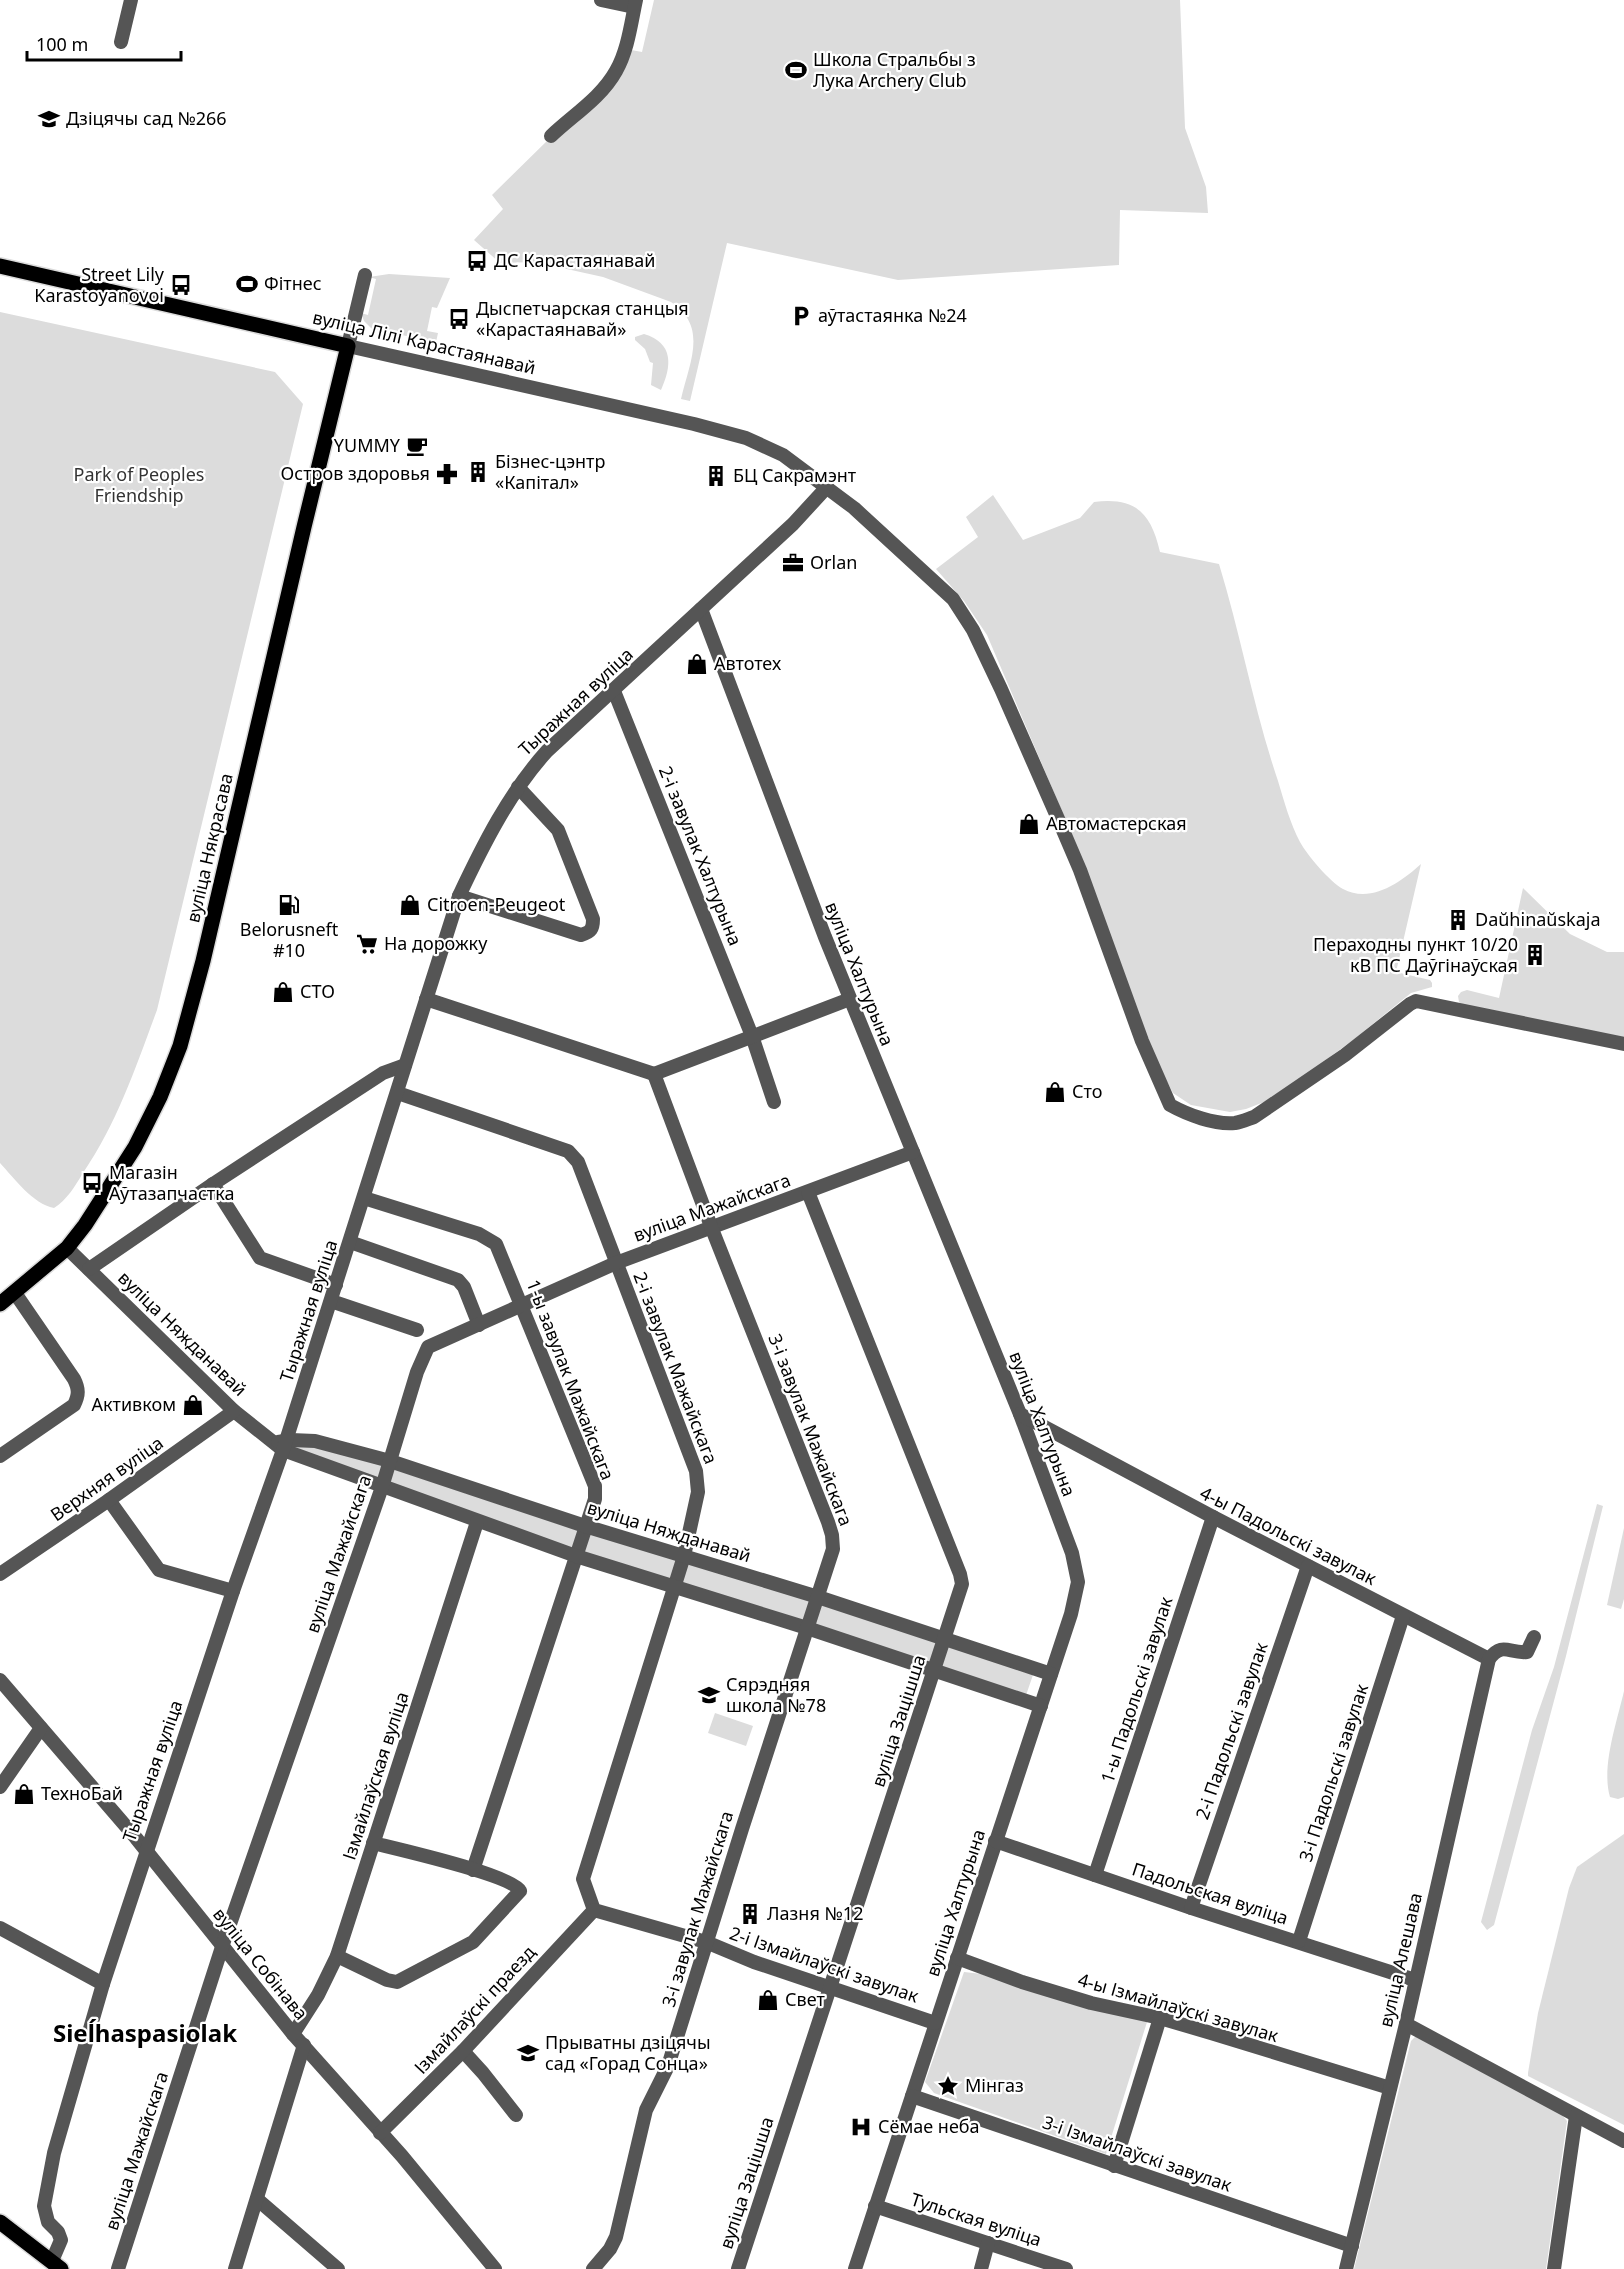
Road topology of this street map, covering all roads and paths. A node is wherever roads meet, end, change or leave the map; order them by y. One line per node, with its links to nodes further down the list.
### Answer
1 (131, 0): 4 (street)
2 (601, 0): 3 (street)
3 (635, 4): 5 (street)
4 (121, 42)
5 (550, 136)
6 (0, 266): 8 (main road, вуліца Лілі Карастаянавай)
7 (365, 275): 8 (street)
8 (348, 346): 9 (street, вуліца Лілі Карастаянавай); 28 (main road, вуліца Някрасава)
9 (827, 487): 10 (street, Тыражная вуліца); 17 (street, вуліца Лілі Карастаянавай)
10 (701, 609): 11 (street, Тыражная вуліца); 15 (street, вуліца Халтурына)
11 (614, 691): 12 (street, Тыражная вуліца); 16 (street, 2-і завулак Халтурына)
12 (518, 787): 13 (street, Тыражная вуліца); 13 (street)
13 (459, 896): 14 (street, Тыражная вуліца)
14 (426, 999): 18 (street, Тыражная вуліца); 19 (street)
15 (850, 999): 16 (street); 22 (street, вуліца Халтурына)
16 (752, 1035): 19 (street); 21 (street, 2-і завулак Халтурына)
17 (1624, 1044)
18 (405, 1065): 20 (street, Тыражная вуліца); 23 (street)
19 (654, 1074): 26 (street, 3-і завулак Мажайскага)
20 (398, 1093): 25 (street, Тыражная вуліца); 29 (street, 2-і завулак Мажайскага)
21 (774, 1102)
22 (913, 1152): 24 (street, вуліца Мажайскага); 39 (street, вуліца Халтурына)
23 (213, 1184): 30 (street); 31 (street)
24 (808, 1192): 26 (street, вуліца Мажайскага); 58 (street, вуліца Зацішша)
25 (364, 1198): 27 (street, Тыражная вуліца); 35 (street, 1-ы завулак Мажайскага)
26 (712, 1229): 29 (street, вуліца Мажайскага); 54 (street, 3-і завулак Мажайскага)
27 (350, 1242): 31 (street, Тыражная вуліца); 36 (street)
28 (68, 1248): 30 (street, вуліца Няжданавай); 32 (main road, вуліца Някрасава)
29 (616, 1263): 35 (street, вуліца Мажайскага); 49 (street, 2-і завулак Мажайскага)
30 (89, 1269): 38 (street, вуліца Няжданавай)
31 (336, 1285): 33 (street, Тыражная вуліца)
32 (15, 1293): 34 (main road, вуліца Някрасава); 41 (street)
33 (331, 1301): 37 (street); 40 (street, Тыражная вуліца)
34 (0, 1304)
35 (522, 1306): 36 (street, вуліца Мажайскага); 47 (street, 1-ы завулак Мажайскага)
36 (479, 1325): 42 (street, вуліца Мажайскага)
37 (417, 1330)
38 (234, 1411): 40 (street, вуліца Няжданавай); 44 (street, Верхняя вуліца)
39 (1020, 1414): 45 (street, 4-ы Падольскі завулак); 61 (street, вуліца Халтурына)
40 (281, 1445): 42 (street, вуліца Няжданавай); 43 (street, вуліца Няжданавай); 53 (street, Тыражная вуліца)
41 (0, 1456)
42 (390, 1461): 43 (street, вуліца Мажайскага); 47 (street, вуліца Няжданавай)
43 (382, 1487): 46 (street, вуліца Няжданавай); 76 (street, вуліца Мажайскага)
44 (109, 1500): 51 (street, Верхняя вуліца); 53 (street)
45 (1213, 1517): 50 (street, 4-ы Падольскі завулак); 70 (street, 1-ы Падольскі завулак)
46 (477, 1522): 48 (street, вуліца Няжданавай); 67 (street, Ізмайлаўская вуліца)
47 (585, 1526): 48 (street, 1-ы завулак Мажайскага); 49 (street, вуліца Няжданавай)
48 (576, 1556): 52 (street, вуліца Няжданавай); 69 (street, 1-ы завулак Мажайскага)
49 (684, 1556): 52 (street, 2-і завулак Мажайскага); 54 (street, вуліца Няжданавай)
50 (1308, 1566): 55 (street, 4-ы Падольскі завулак); 71 (street, 2-і Падольскі завулак)
51 (0, 1574)
52 (674, 1588): 56 (street, вуліца Няжданавай); 72 (street, 2-і завулак Мажайскага)
53 (233, 1591): 68 (street, Тыражная вуліца)
54 (818, 1597): 56 (street, 3-і завулак Мажайскага); 58 (street, вуліца Няжданавай)
55 (1403, 1616): 59 (street, 4-ы Падольскі завулак); 74 (street, 3-і Падольскі завулак)
56 (807, 1628): 60 (street, вуліца Няжданавай); 75 (street, 3-і завулак Мажайскага)
57 (1534, 1637): 59 (street)
58 (945, 1639): 60 (street, вуліца Зацішша); 61 (street, вуліца Няжданавай)
59 (1489, 1659): 79 (street, вуліца Алешава)
60 (935, 1671): 63 (street, вуліца Няжданавай); 81 (street, вуліца Зацішша)
61 (1051, 1674): 63 (street, вуліца Халтурына)
62 (0, 1680): 64 (street, вуліца Собінава)
63 (1041, 1706): 66 (street, вуліца Халтурына)
64 (41, 1728): 65 (street); 68 (street, вуліца Собінава)
65 (0, 1787)
66 (995, 1841): 70 (street, Падольская вуліца); 78 (street, вуліца Халтурына)
67 (373, 1843): 69 (street); 77 (street, Ізмайлаўская вуліца)
68 (146, 1850): 76 (street, вуліца Собінава); 80 (street, Тыражная вуліца)
69 (473, 1870): 77 (street)
70 (1095, 1875): 71 (street, Падольская вуліца)
71 (1191, 1908): 74 (street, Падольская вуліца)
72 (594, 1910): 75 (street, 2-і Ізмайлаўскі завулак); 87 (street, Ізмайлаўскі праезд)
73 (0, 1928): 80 (street)
74 (1299, 1941): 79 (street, Падольская вуліца)
75 (706, 1942): 81 (street, 2-і Ізмайлаўскі завулак); 105 (street, 3-і завулак Мажайскага)
76 (222, 1947): 85 (street, вуліца Собінава); 101 (street, вуліца Мажайскага)
77 (337, 1956): 85 (street, Ізмайлаўская вуліца)
78 (957, 1958): 82 (street, 4-ы Ізмайлаўскі завулак); 83 (street, вуліца Халтурына)
79 (1415, 1980): 84 (street, вуліца Алешава)
80 (103, 1984): 100 (street, Тыражная вуліца)
81 (829, 1987): 83 (street, 2-і Ізмайлаўскі завулак); 106 (street, вуліца Зацішша)
82 (1160, 2018): 88 (street, 4-ы Ізмайлаўскі завулак); 94 (street)
83 (935, 2023): 89 (street, вуліца Халтурына)
84 (1406, 2024): 88 (street, вуліца Алешава); 91 (street)
85 (293, 2034): 86 (street, вуліца Собінава)
86 (304, 2045): 92 (street, вуліца Собінава); 95 (street)
87 (463, 2051): 90 (street); 92 (street, Ізмайлаўскі праезд)
88 (1390, 2088): 99 (street, вуліца Алешава)
89 (912, 2096): 94 (street, 3-і Ізмайлаўскі завулак); 96 (street, вуліца Халтурына)
90 (516, 2115)
91 (1576, 2116): 93 (street); 111 (street)
92 (380, 2133): 104 (street, вуліца Собінава)
93 (1624, 2141)
94 (1114, 2166): 99 (street, 3-і Ізмайлаўскі завулак)
95 (257, 2199): 102 (street); 103 (street)
96 (875, 2206): 98 (street, Тульская вуліца); 107 (street, вуліца Халтурына)
97 (0, 2222): 100 (main road)
98 (988, 2243): 108 (street); 109 (street, Тульская вуліца)
99 (1352, 2246): 110 (street, вуліца Алешава)
100 (56, 2265)
101 (118, 2269)
102 (235, 2269)
103 (338, 2269)
104 (495, 2269)
105 (593, 2269)
106 (738, 2269)
107 (855, 2269)
108 (981, 2269)
109 (1066, 2269)
110 (1346, 2269)
111 (1554, 2269)

